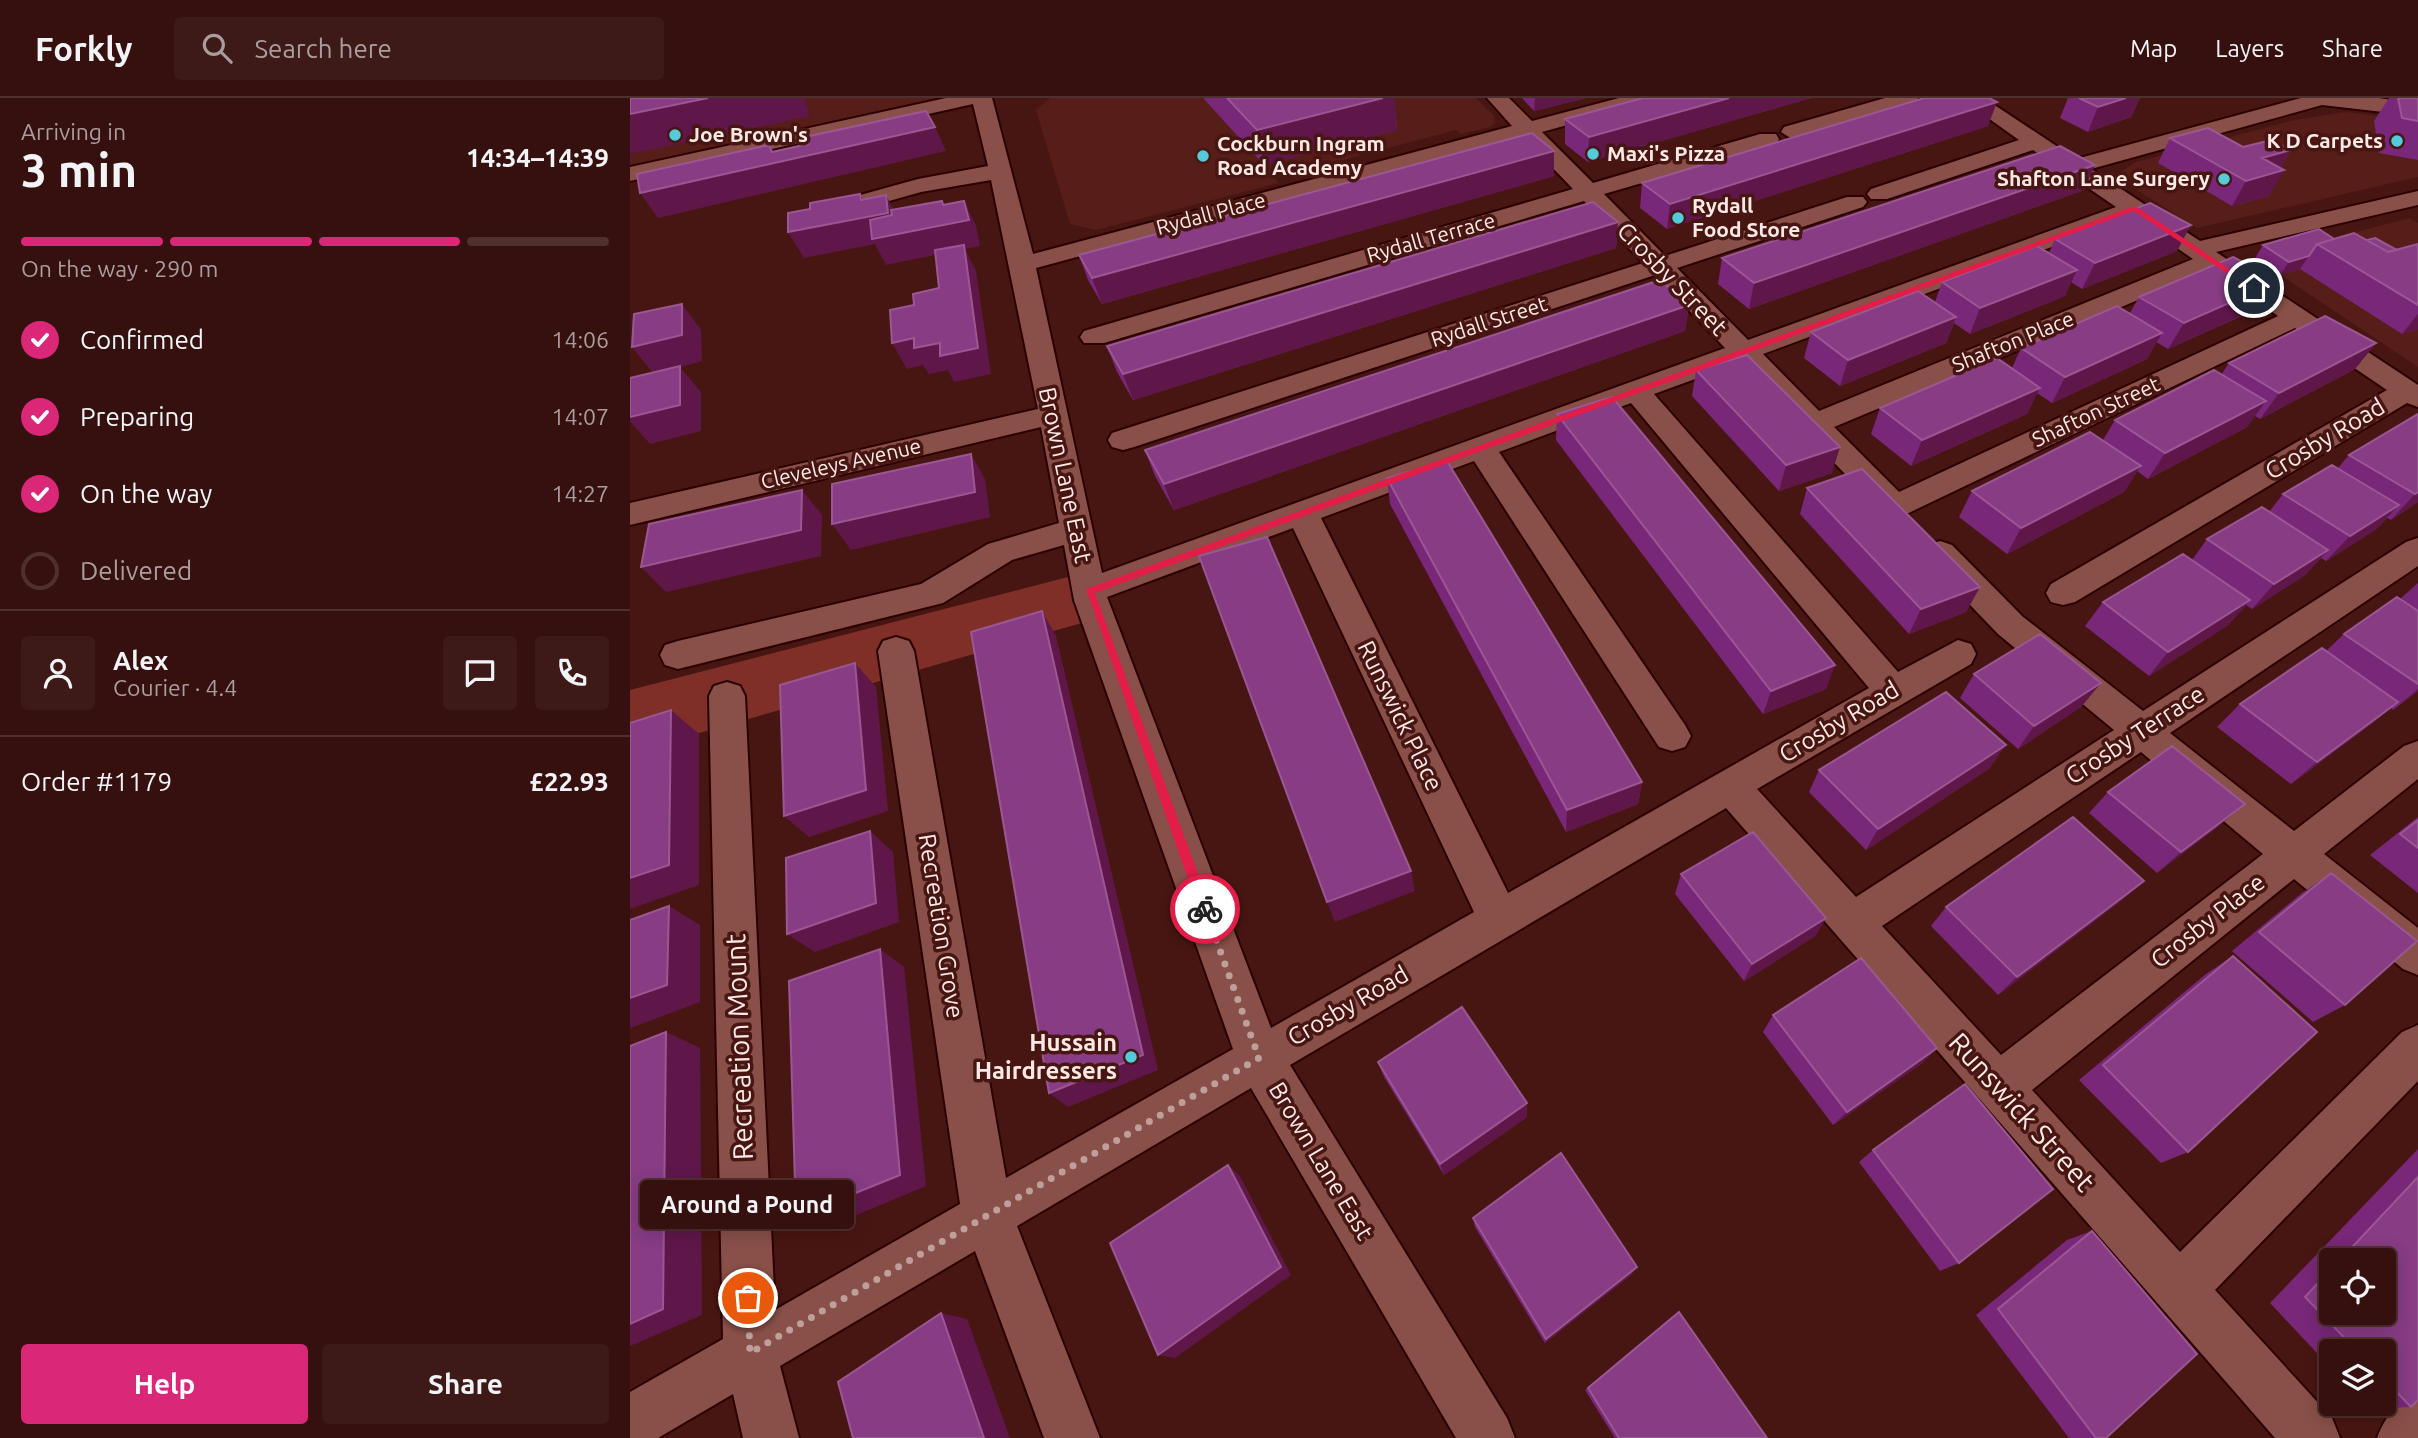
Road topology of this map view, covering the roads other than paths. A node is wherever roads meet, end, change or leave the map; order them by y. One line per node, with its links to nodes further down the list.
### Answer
1 (974, 98): 15 (street)
2 (982, 98): 14 (street, Brown Lane East)
3 (1497, 98): 9 (street, Crosby Street)
4 (1643, 98): 9 (street, Rydall Place)
5 (1908, 98): 10 (street)
6 (1970, 98): 12 (street)
7 (2320, 99): 8 (street); 13 (street)
8 (2418, 110)
9 (1526, 129): 16 (street, Crosby Street); 21 (street, Rydall Place)
10 (1792, 132)
11 (1768, 139): 16 (street, Rydall Terrace)
12 (2036, 142): 13 (street); 22 (street, Rydall Street)
13 (2072, 167): 18 (street)
14 (1000, 171): 19 (street); 21 (street, Brown Lane East)
15 (630, 174)
16 (1588, 192): 22 (street, Crosby Street); 24 (street, Rydall Terrace)
17 (2418, 198): 20 (street, Shafton Place)
18 (2135, 208): 20 (street); 25 (street)
19 (824, 213)
20 (2204, 255): 23 (street); 29 (street, Shafton Place)
21 (1023, 264): 28 (street, Brown Lane East)
22 (1661, 267): 25 (street, Crosby Street); 30 (street, Rydall Street)
23 (2297, 317): 27 (street); 34 (street, Shafton Street)
24 (1094, 338)
25 (1742, 351): 26 (street); 29 (street, Crosby Street)
26 (1636, 391): 31 (street); 42 (street)
27 (2412, 395): 38 (street, Crosby Road)
28 (1052, 415): 33 (street, Cleveleys Avenue); 35 (street, Brown Lane East)
29 (1814, 424): 34 (street, Crosby Street)
30 (1123, 440)
31 (1481, 448): 32 (street); 45 (street)
32 (1302, 513): 37 (street); 49 (street, Runswick Place)
33 (630, 514)
34 (1911, 523): 44 (street, Crosby Street)
35 (1076, 530): 37 (street, Brown Lane East); 41 (street)
36 (2418, 550): 44 (street, Crosby Terrace)
37 (1089, 591): 53 (street, Brown Lane East)
38 (2063, 593)
39 (896, 651): 55 (street, Recreation Grove)
40 (1958, 654): 42 (street, Crosby Road)
41 (678, 655)
42 (1892, 690): 47 (street, Crosby Road)
43 (727, 696): 57 (street, Recreation Mount)
44 (2140, 730): 48 (street, Crosby Street); 50 (street, Crosby Terrace)
45 (1672, 736)
46 (2418, 757): 48 (street, Crosby Place)
47 (1731, 787): 49 (street, Crosby Road); 50 (street, Runswick Street)
48 (2293, 854): 51 (street, Crosby Street); 54 (street, Crosby Place)
49 (1499, 920): 53 (street, Crosby Road)
50 (1853, 922): 54 (street, Runswick Street)
51 (2418, 955)
52 (2418, 1048): 56 (street)
53 (1259, 1058): 55 (street, Crosby Road); 63 (street, Brown Lane East)
54 (1999, 1086): 56 (street, Runswick Street)
55 (987, 1214): 57 (street, Crosby Road); 62 (street, Recreation Grove)
56 (2180, 1288): 60 (street, Runswick Street)
57 (750, 1353): 58 (street, Crosby Road); 61 (street, Recreation Mount)
58 (630, 1423)
59 (2418, 1423): 64 (street)
60 (2292, 1431)
61 (771, 1438)
62 (1072, 1438)
63 (1487, 1438)
64 (2405, 1438)

